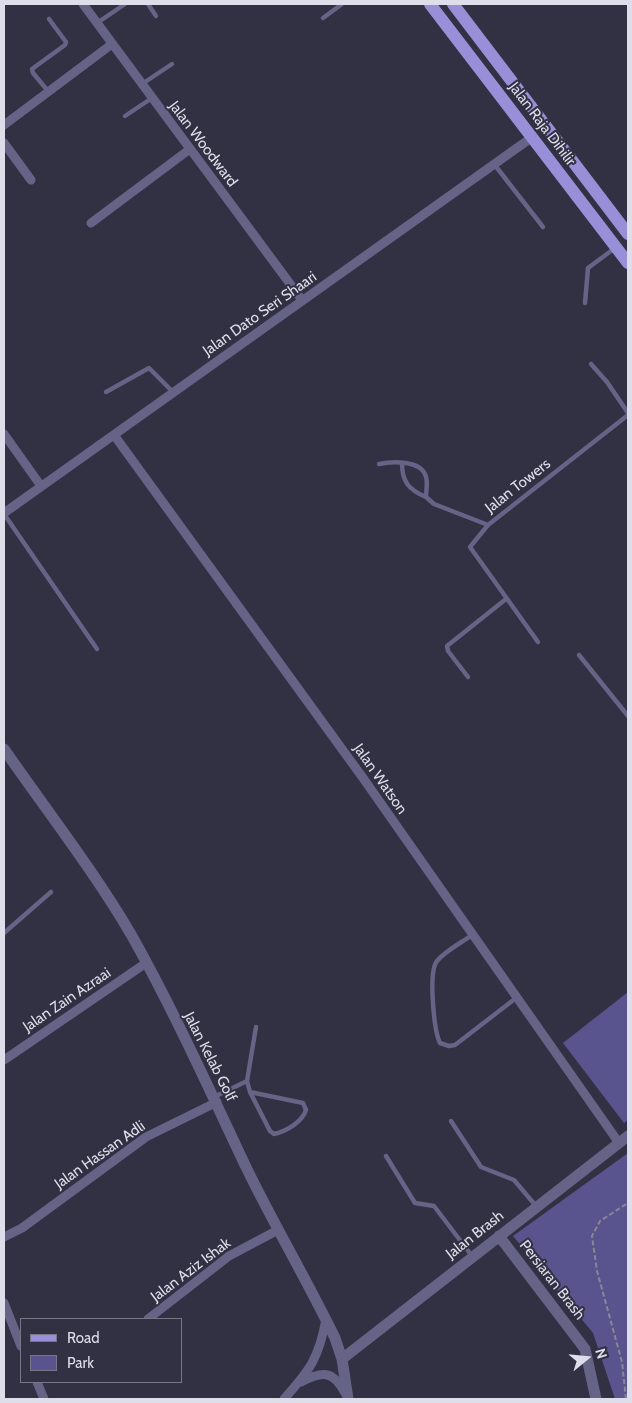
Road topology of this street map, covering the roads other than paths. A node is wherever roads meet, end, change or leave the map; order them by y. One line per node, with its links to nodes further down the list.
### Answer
1 (83, 4): 10 (street, Jalan Woodward)
2 (125, 4): 10 (lane)
3 (148, 4): 7 (lane)
4 (342, 4): 8 (lane)
5 (430, 4): 18 (main road, Jalan Raja Dihilir)
6 (453, 4): 25 (main road, Jalan Raja Dihilir)
7 (156, 16)
8 (323, 18)
9 (49, 19): 14 (lane)
10 (97, 23): 11 (street, Jalan Woodward)
11 (112, 44): 13 (street, Jalan Woodward); 14 (street)
12 (172, 64): 13 (lane)
13 (142, 84): 15 (street, Jalan Woodward)
14 (48, 91): 17 (street)
15 (152, 98): 16 (lane); 20 (street, Jalan Woodward)
16 (125, 116)
17 (4, 124)
18 (532, 138): 21 (street, Jalan Dato Seri Shaari); 26 (main road, Jalan Raja Dihilir)
19 (4, 143): 22 (street)
20 (190, 149): 23 (street); 28 (street, Jalan Woodward)
21 (494, 164): 24 (lane); 28 (street, Jalan Dato Seri Shaari)
22 (31, 180)
23 (91, 223)
24 (543, 227)
25 (628, 234)
26 (616, 248): 27 (main road, Jalan Raja Dihilir); 29 (lane)
27 (628, 263)
28 (302, 300): 32 (street, Jalan Dato Seri Shaari)
29 (585, 303)
30 (591, 364): 33 (lane)
31 (106, 392): 32 (lane)
32 (173, 392): 35 (street, Jalan Dato Seri Shaari)
33 (628, 414): 41 (lane, Jalan Towers)
34 (4, 434): 38 (street)
35 (114, 435): 38 (street, Jalan Dato Seri Shaari); 51 (street, Jalan Watson)
36 (402, 463): 37 (lane); 39 (lane, Jalan Towers); 39 (lane)
37 (379, 464)
38 (41, 486): 40 (street, Jalan Dato Seri Shaari)
39 (426, 497): 41 (lane, Jalan Towers)
40 (4, 513): 44 (lane)
41 (488, 525): 42 (lane)
42 (506, 599): 43 (lane); 46 (lane)
43 (538, 642)
44 (98, 649)
45 (579, 655): 47 (lane)
46 (468, 677)
47 (628, 716)
48 (4, 749): 52 (street, Jalan Kelab Golf)
49 (51, 892): 50 (lane)
50 (4, 934)
51 (472, 935): 53 (street, Jalan Watson); 53 (lane)
52 (146, 963): 55 (street, Jalan Zain Azraai); 58 (street, Jalan Kelab Golf)
53 (516, 998): 60 (street, Jalan Watson)
54 (256, 1027): 56 (lane)
55 (4, 1060)
56 (247, 1081): 57 (lane); 58 (lane)
57 (250, 1092): 57 (lane)
58 (215, 1100): 63 (street, Jalan Kelab Golf); 65 (street, Jalan Hassan Adli)
59 (452, 1121): 62 (lane)
60 (624, 1140): 62 (street, Jalan Brash)
61 (386, 1156): 66 (lane)
62 (536, 1206): 64 (street, Jalan Brash)
63 (278, 1230): 68 (street, Jalan Aziz Ishak); 69 (street, Jalan Kelab Golf)
64 (499, 1236): 66 (street, Jalan Brash); 77 (street, Persiaran Brash)
65 (4, 1237)
66 (472, 1256): 71 (street, Jalan Brash)
67 (4, 1304): 70 (street)
68 (149, 1318)
69 (326, 1319): 71 (street, Jalan Kelab Golf); 72 (street)
70 (20, 1344)
71 (342, 1358): 76 (street, Jalan Kelab Golf)
72 (301, 1382): 75 (street); 76 (street)
73 (39, 1383): 74 (street)
74 (44, 1399)
75 (284, 1399)
76 (348, 1399)
77 (596, 1399)

